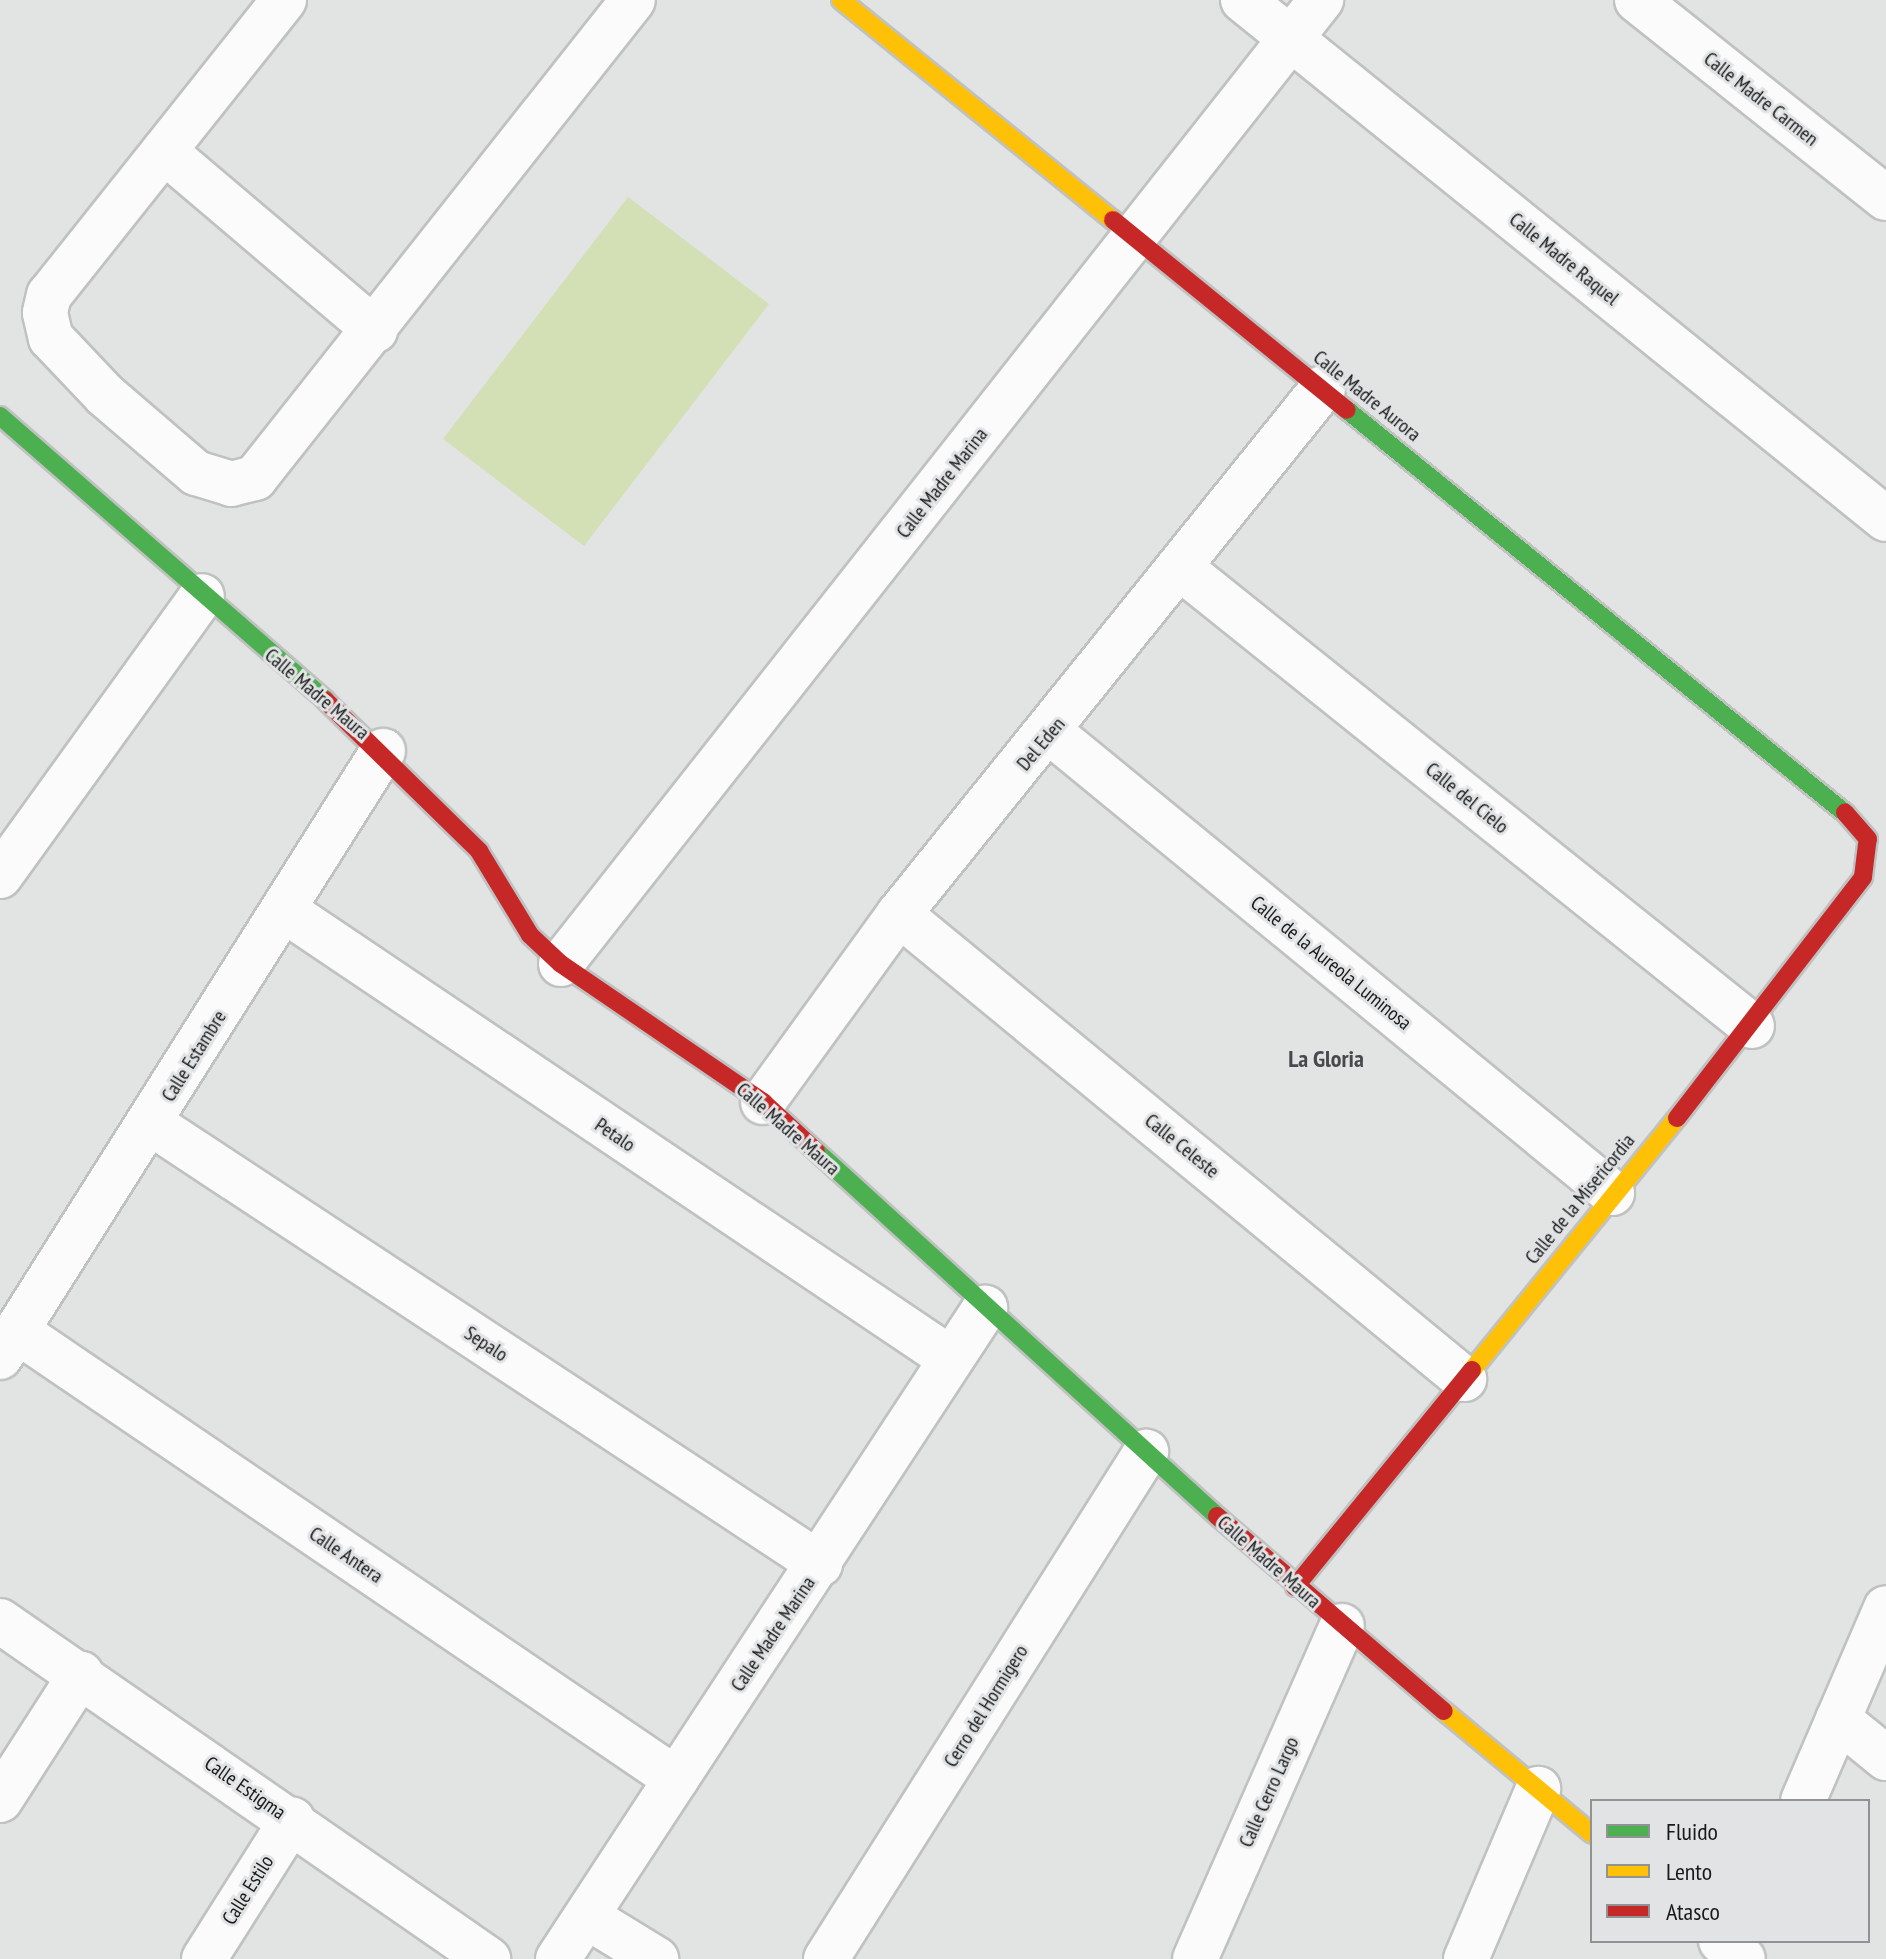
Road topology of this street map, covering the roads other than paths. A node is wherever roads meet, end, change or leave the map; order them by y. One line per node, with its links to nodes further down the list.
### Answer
1 (284, 0): 8 (street)
2 (633, 0): 11 (street)
3 (841, 0): 10 (street, Calle Madre Aurora)
4 (1243, 0): 7 (street, Calle Madre Raquel)
5 (1321, 0): 7 (street, Calle Madre Marina)
6 (1637, 0): 9 (street, Calle Madre Carmen)
7 (1290, 38): 10 (street, Calle Madre Marina); 14 (street, Calle Madre Raquel)
8 (164, 151): 11 (street); 11 (street)
9 (1886, 198)
10 (1138, 236): 12 (street, Calle Madre Aurora); 23 (street, Calle Madre Marina)
11 (375, 330)
12 (1323, 388): 15 (street, Del Eden); 19 (street, Calle Madre Aurora)
13 (0, 416): 16 (street, Calle Madre Maura)
14 (1886, 519)
15 (1183, 570): 17 (street, Del Eden); 24 (street, Calle del Cielo)
16 (202, 596): 18 (street, Calle Madre Maura); 20 (street)
17 (1050, 732): 22 (street, Del Eden); 27 (street, Calle de la Aureola Luminosa)
18 (383, 751): 21 (street, Calle Estambre); 23 (street, Calle Madre Maura)
19 (1863, 828): 24 (street, Calle de la Misericordia)
20 (0, 876)
21 (284, 910): 26 (street, Calle Estambre); 30 (street, Petalo)
22 (899, 914): 25 (street, Del Eden); 31 (street, Calle Celeste)
23 (561, 964): 25 (street, Calle Madre Maura)
24 (1752, 1026): 27 (street, Calle de la Misericordia)
25 (763, 1102): 28 (street, Calle Madre Maura)
26 (152, 1124): 29 (street, Calle Estambre); 33 (street, Sepalo)
27 (1612, 1193): 31 (street, Calle de la Misericordia)
28 (985, 1308): 30 (street, Calle Madre Marina); 32 (street, Calle Madre Maura)
29 (8, 1344): 41 (street, Calle Antera)
30 (948, 1357): 33 (street, Calle Madre Marina)
31 (1464, 1379): 34 (street, Calle de la Misericordia)
32 (1146, 1452): 34 (street, Calle Madre Maura); 52 (street, Cerro del Hormigero)
33 (820, 1564): 41 (street, Calle Madre Marina)
34 (1295, 1587): 37 (street, Calle Madre Maura)
35 (1886, 1608): 39 (street)
36 (0, 1621): 38 (street, Calle Estigma)
37 (1342, 1626): 42 (street, Calle Madre Maura); 53 (street, Calle Cerro Largo)
38 (81, 1674): 44 (street); 45 (street, Calle Estigma)
39 (1838, 1719): 40 (street); 43 (street)
40 (1886, 1758)
41 (676, 1779): 47 (street, Calle Madre Marina)
42 (1538, 1789): 46 (street, Calle Madre Maura); 54 (street)
43 (1804, 1799)
44 (0, 1800)
45 (292, 1820): 48 (street, Calle Estilo); 49 (street, Calle Estigma)
46 (1590, 1832)
47 (589, 1918): 50 (street, Calle Madre Marina); 51 (street)
48 (204, 1959)
49 (488, 1959)
50 (558, 1959)
51 (656, 1959)
52 (826, 1959)
53 (1195, 1959)
54 (1466, 1959)

